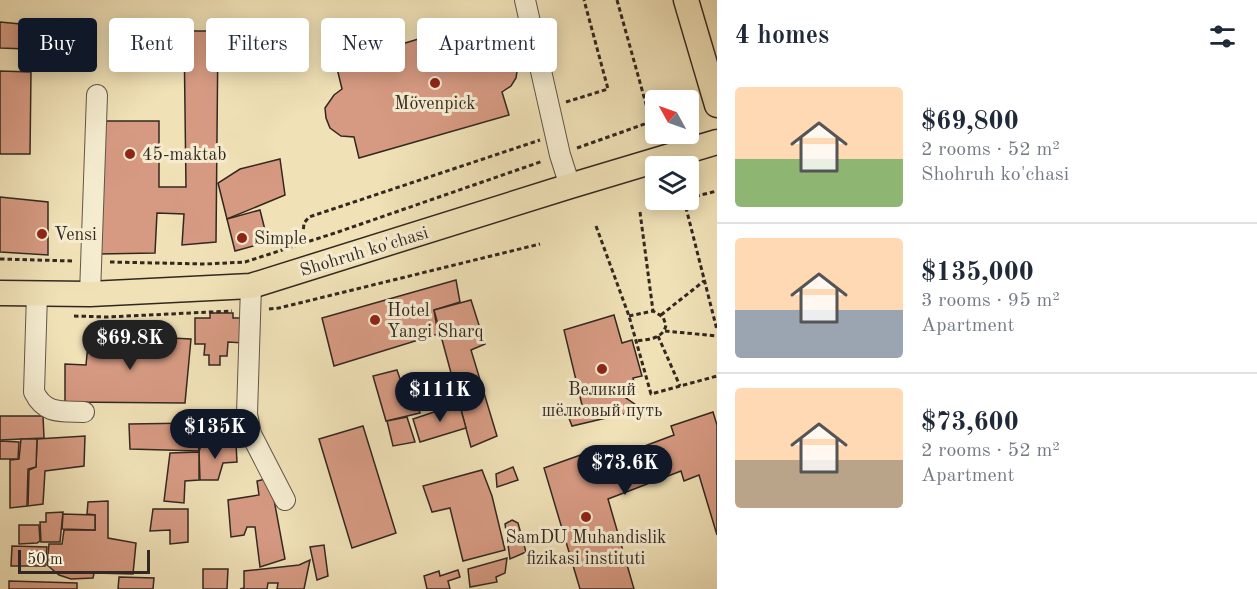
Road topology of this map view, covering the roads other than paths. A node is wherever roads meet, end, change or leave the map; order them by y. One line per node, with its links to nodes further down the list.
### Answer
1 (525, 0): 6 (street)
2 (686, 0): 4 (main road)
3 (97, 95): 10 (street)
4 (717, 105)
5 (717, 142): 6 (main road, Shohruh ko'chasi)
6 (570, 186): 7 (main road, Shohruh ko'chasi)
7 (251, 286): 10 (main road, Shohruh ko'chasi); 12 (street)
8 (0, 293): 9 (main road, Shohruh ko'chasi)
9 (37, 294): 10 (main road, Shohruh ko'chasi); 11 (street)
10 (90, 294)
11 (84, 412)
12 (285, 500)

